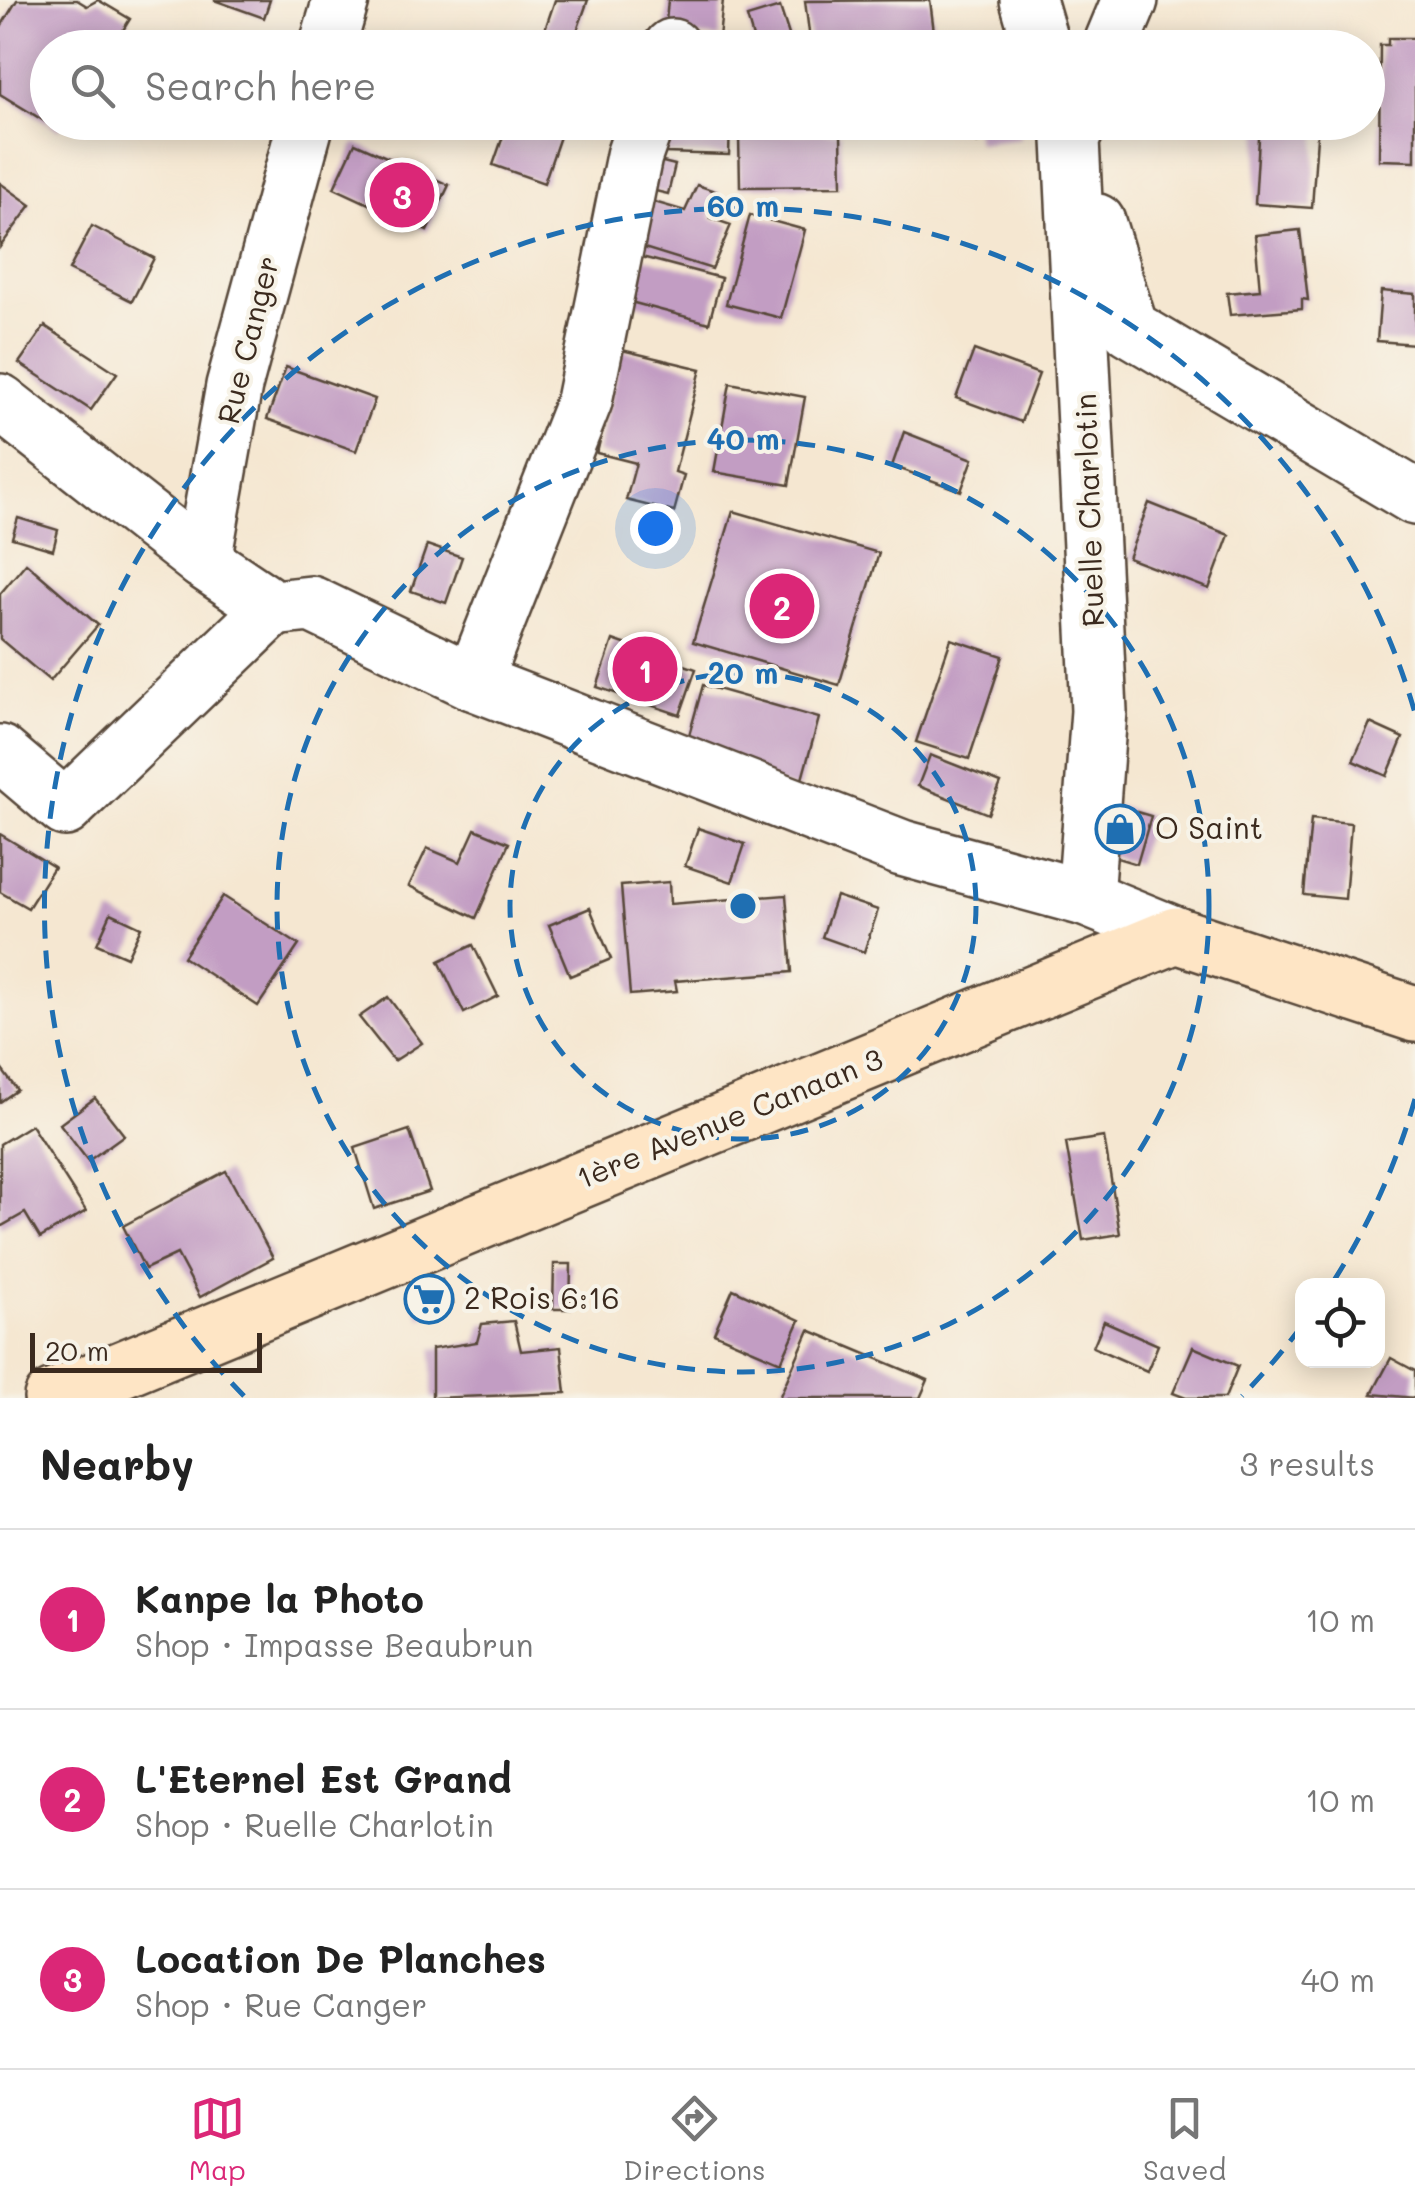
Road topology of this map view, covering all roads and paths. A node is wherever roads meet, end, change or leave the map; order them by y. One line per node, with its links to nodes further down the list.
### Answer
1 (341, 0): 4 (street)
2 (1028, 0): 5 (street)
3 (1130, 0): 6 (street)
4 (332, 30)
5 (1037, 30)
6 (1118, 30)
7 (301, 140): 13 (street, Rue Canger)
8 (640, 140): 15 (street)
9 (1073, 140): 17 (street, Ruelle Charlotin)
10 (1075, 140): 12 (street)
11 (0, 402): 13 (street)
12 (1415, 496)
13 (204, 560): 14 (street)
14 (273, 608): 15 (street); 16 (street)
15 (472, 682): 17 (street)
16 (0, 753)
17 (1085, 898): 18 (street)
18 (1176, 935): 19 (main road); 20 (main road, 1ère Avenue Canaan 3)
19 (1415, 1014)
20 (52, 1398)

